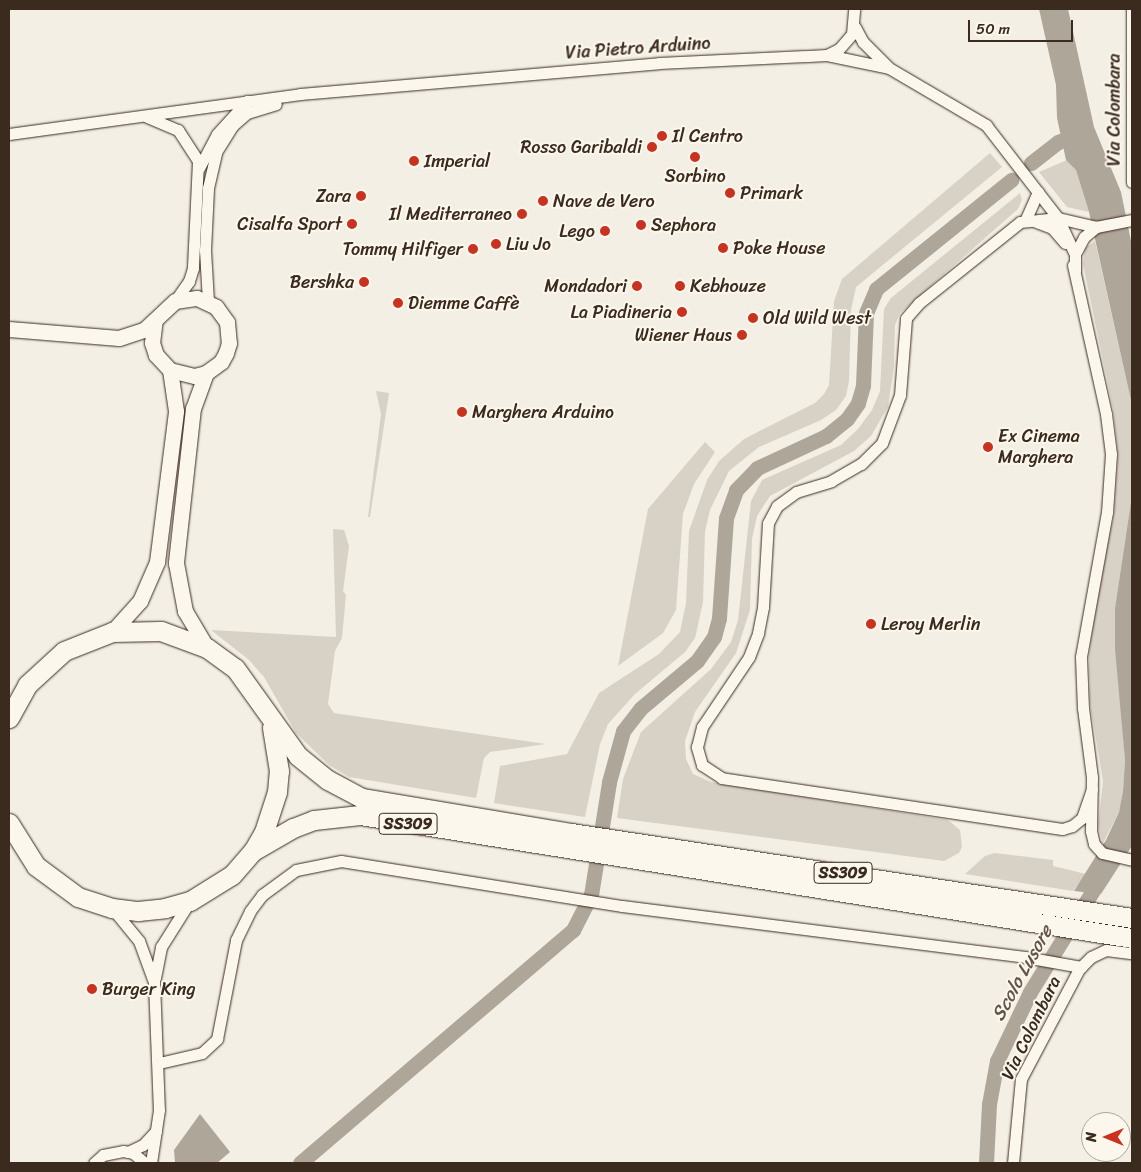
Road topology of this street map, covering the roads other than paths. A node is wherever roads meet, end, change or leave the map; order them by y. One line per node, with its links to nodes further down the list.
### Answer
1 (854, 9): 3 (street)
2 (1132, 9): 5 (street, Via Colombara)
3 (855, 26): 4 (street); 6 (street)
4 (828, 55): 6 (street, Via Pietro Arduino); 7 (street, Via Pietro Arduino)
5 (1132, 60): 12 (street, Via Colombara)
6 (889, 68): 13 (street, Via Pietro Arduino)
7 (300, 94): 8 (street, Via Pietro Arduino); 21 (street)
8 (248, 101): 9 (street, Via Pietro Arduino); 11 (street, Via Pietro Arduino)
9 (143, 116): 10 (street, Via Pietro Arduino); 11 (street, Via Pietro Arduino)
10 (9, 134)
11 (199, 170): 20 (street, Via Pietro Arduino)
12 (1132, 182)
13 (1036, 189): 14 (street, Via Pietro Arduino); 15 (street)
14 (1058, 218): 15 (street); 17 (street); 18 (street, Via Pietro Arduino)
15 (1029, 221): 19 (street); 32 (street)
16 (1129, 221): 17 (street)
17 (1096, 227): 18 (street)
18 (1075, 254): 19 (street)
19 (1075, 271): 32 (street)
20 (175, 301): 21 (street); 22 (street)
21 (208, 301): 25 (street)
22 (155, 320): 23 (street); 24 (street)
23 (9, 329)
24 (170, 370): 25 (street); 26 (street)
25 (206, 373): 27 (street)
26 (112, 632): 27 (main road, SS309); 28 (main road, SS309)
27 (207, 648): 30 (main road, SS309)
28 (27, 685): 29 (main road, SS309); 31 (main road, SS309)
29 (9, 697)
30 (264, 708): 34 (main road, SS309); 36 (main road, SS309)
31 (9, 718)
32 (1092, 789): 37 (street)
33 (9, 823): 39 (main road, SS309)
34 (571, 842): 35 (main road, SS309); 36 (main road, SS309)
35 (625, 850): 40 (main road, SS309); 41 (main road, SS309)
36 (253, 851): 38 (main road, SS309)
37 (1132, 860)
38 (190, 901): 39 (main road, SS309); 44 (street)
39 (112, 908): 44 (street)
40 (1132, 918)
41 (1132, 938)
42 (1132, 953): 43 (street, Via Colombara)
43 (1076, 965): 45 (street); 51 (street, Via Colombara)
44 (154, 982): 45 (street)
45 (159, 1063): 46 (street)
46 (157, 1130): 47 (street); 50 (street)
47 (128, 1152): 48 (street); 49 (street)
48 (94, 1163)
49 (145, 1163)
50 (151, 1163)
51 (1013, 1163)

